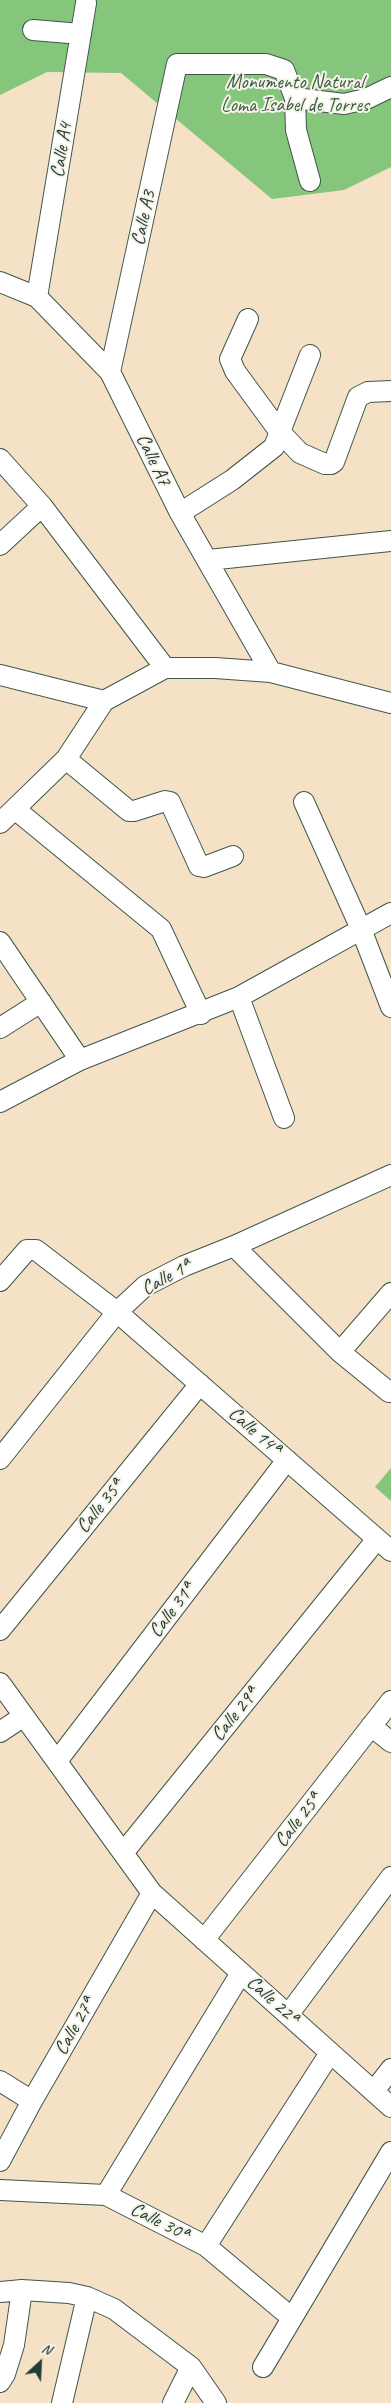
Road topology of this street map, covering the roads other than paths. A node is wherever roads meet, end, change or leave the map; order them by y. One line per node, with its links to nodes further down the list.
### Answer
1 (86, 3): 3 (street, Calle A4)
2 (33, 30): 3 (street)
3 (81, 34): 8 (street, Calle A4)
4 (391, 87): 5 (street)
5 (295, 98): 6 (street); 11 (street, Calle A3)
6 (310, 181)
7 (0, 282): 8 (street, Calle A7)
8 (37, 297): 11 (street, Calle A7)
9 (248, 319): 13 (street)
10 (310, 355): 13 (street)
11 (110, 372): 16 (street, Calle A7)
12 (391, 391): 13 (street)
13 (279, 431): 16 (street)
14 (0, 459): 15 (street)
15 (42, 506): 18 (street); 20 (street)
16 (180, 513): 19 (street, Calle A7)
17 (391, 541): 19 (street)
18 (0, 545)
19 (208, 560): 21 (street, Calle A7)
20 (165, 668): 21 (street); 23 (street)
21 (271, 672): 24 (street)
22 (0, 675): 23 (street)
23 (104, 701): 25 (street)
24 (391, 703)
25 (66, 759): 27 (street); 29 (street)
26 (304, 802): 31 (street)
27 (16, 810): 28 (street); 36 (street)
28 (0, 823)
29 (233, 856)
30 (391, 913): 31 (street)
31 (361, 929): 33 (street); 35 (street)
32 (0, 942): 34 (street)
33 (239, 997): 36 (street); 40 (street)
34 (40, 1002): 37 (street); 38 (street)
35 (391, 1008)
36 (201, 1014): 38 (street)
37 (0, 1028)
38 (80, 1060): 39 (street)
39 (0, 1102)
40 (284, 1118)
41 (391, 1175): 42 (street, Calle 1ª)
42 (234, 1246): 45 (street, Calle 1ª); 46 (street)
43 (0, 1281): 45 (street, Calle 14ª)
44 (391, 1293): 46 (street)
45 (117, 1312): 47 (street, Calle 14ª); 49 (street, Calle 1ª)
46 (340, 1352): 48 (street)
47 (200, 1384): 50 (street, Calle 14ª); 52 (street, Calle 35ª)
48 (389, 1392)
49 (0, 1460)
50 (287, 1460): 51 (street, Calle 14ª); 59 (street, Calle 31ª)
51 (384, 1545): 60 (street, Calle 29ª)
52 (0, 1630)
53 (0, 1683): 55 (street)
54 (391, 1701): 56 (street, Calle 25ª)
55 (24, 1716): 57 (street); 59 (street)
56 (371, 1726): 58 (street); 63 (street, Calle 25ª)
57 (0, 1732)
58 (391, 1742)
59 (57, 1762): 60 (street)
60 (123, 1853): 62 (street)
61 (391, 1877): 65 (street)
62 (152, 1893): 63 (street, Calle 22ª); 70 (street, Calle 27ª)
63 (204, 1940): 64 (street, Calle 22ª)
64 (241, 1973): 65 (street, Calle 22ª); 75 (street)
65 (288, 2015): 66 (street, Calle 22ª)
66 (330, 2053): 69 (street, Calle 22ª); 76 (street)
67 (391, 2069): 69 (street)
68 (0, 2081): 70 (street)
69 (374, 2091): 71 (street, Calle 22ª)
70 (32, 2101): 73 (street, Calle 27ª)
71 (391, 2107)
72 (391, 2152): 80 (street)
73 (0, 2161)
74 (0, 2190): 75 (street, Calle 30ª)
75 (106, 2195): 76 (street, Calle 30ª)
76 (206, 2246): 80 (street, Calle 30ª)
77 (22, 2290): 78 (street); 79 (street); 83 (street)
78 (0, 2292)
79 (87, 2297): 81 (street); 84 (street)
80 (292, 2318): 82 (street)
81 (191, 2367): 85 (street); 86 (street)
82 (263, 2367)
83 (0, 2382)
84 (62, 2403)
85 (172, 2403)
86 (216, 2403)

